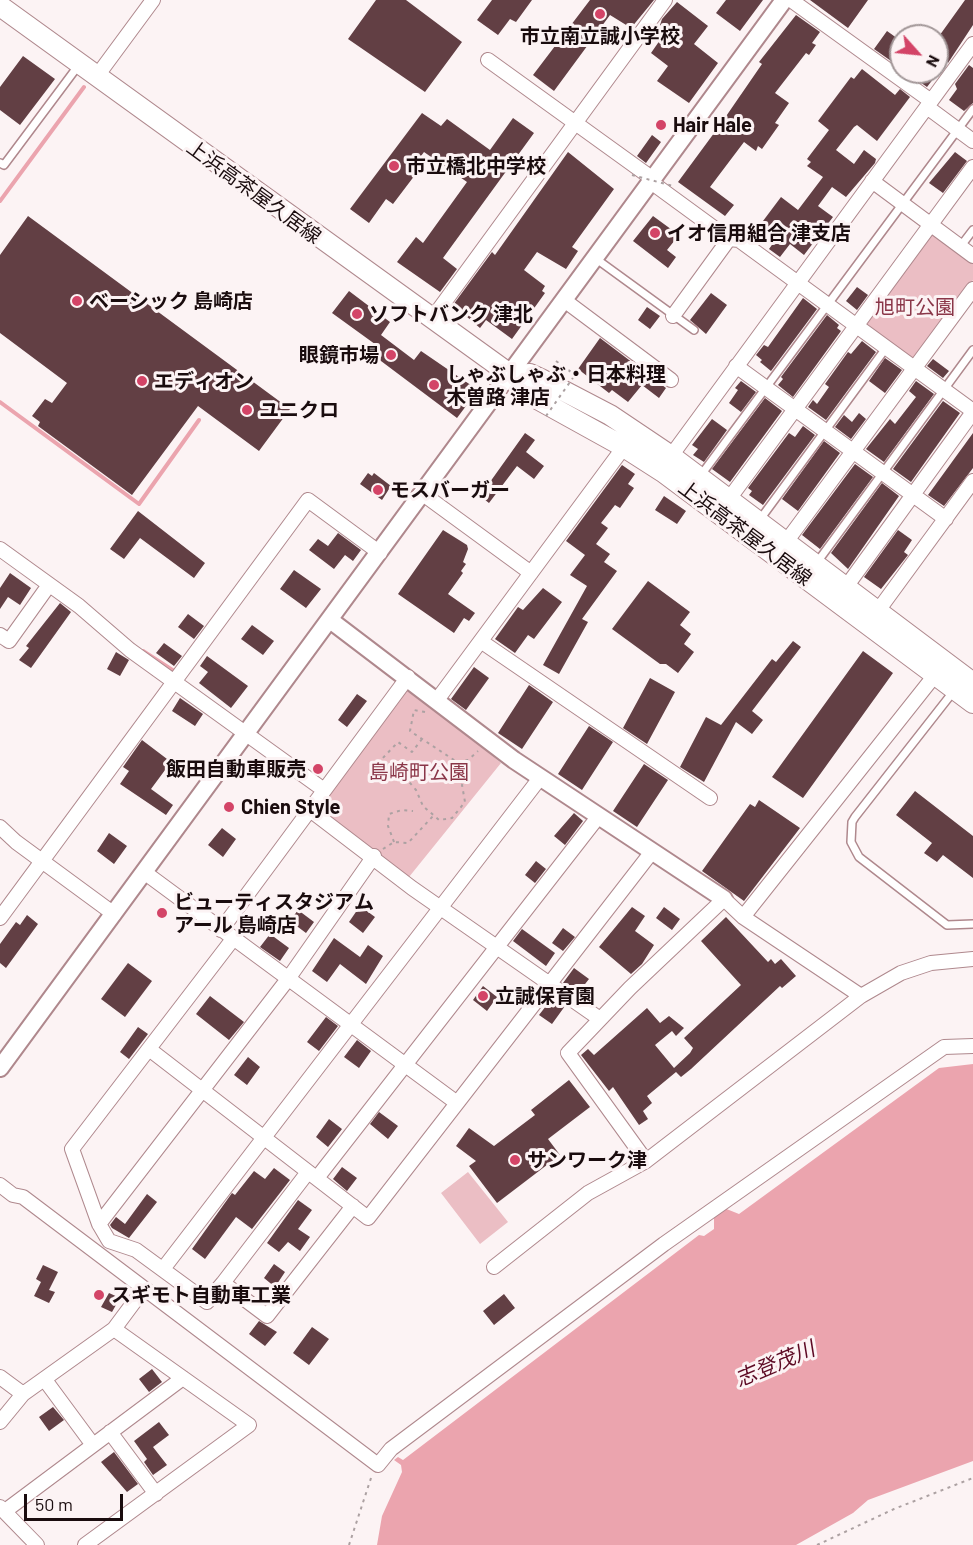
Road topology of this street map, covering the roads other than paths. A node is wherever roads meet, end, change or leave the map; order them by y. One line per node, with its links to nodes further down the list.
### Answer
1 (153, 0): 9 (street)
2 (665, 0): 12 (street)
3 (784, 0): 17 (street)
4 (791, 0): 10 (street)
5 (0, 6): 8 (main road, 上浜高茶屋久居線)
6 (973, 44): 10 (street)
7 (488, 60): 12 (street)
8 (80, 64): 9 (main road, 上浜高茶屋久居線); 15 (lane)
9 (97, 76): 31 (main road, 上浜高茶屋久居線)
10 (929, 104): 13 (street); 18 (street)
11 (973, 110): 13 (lane)
12 (575, 122): 17 (street); 31 (street)
13 (958, 130): 14 (street); 19 (lane)
14 (973, 141)
15 (0, 163)
16 (973, 167): 20 (street)
17 (652, 180): 22 (street); 25 (street)
18 (872, 181): 19 (street); 26 (street)
19 (903, 204): 20 (street); 29 (lane)
20 (931, 224): 23 (street); 32 (street)
21 (973, 230): 23 (lane)
22 (729, 239): 26 (street); 30 (street)
23 (960, 247): 24 (street)
24 (973, 256)
25 (595, 258): 28 (street); 30 (lane)
26 (797, 283): 29 (street); 36 (street)
27 (973, 289): 37 (street)
28 (564, 300): 38 (street); 39 (street)
29 (828, 305): 32 (street); 40 (lane)
30 (673, 316): 33 (lane)
31 (432, 319): 38 (main road, 上浜高茶屋久居線)
32 (856, 326): 34 (street); 42 (street)
33 (694, 330)
34 (886, 348): 37 (street); 44 (lane)
35 (973, 350): 41 (lane)
36 (736, 366): 40 (street); 47 (street)
37 (915, 368): 41 (street); 46 (street)
38 (511, 375): 45 (main road, 上浜高茶屋久居線); 47 (main road, 上浜高茶屋久居線); 51 (street)
39 (671, 380)
40 (767, 388): 42 (street); 48 (lane)
41 (944, 390): 43 (street); 49 (lane)
42 (795, 409): 44 (street); 53 (street)
43 (973, 412): 52 (street)
44 (825, 431): 46 (street); 54 (lane)
45 (624, 447): 60 (street); 67 (main road, 上浜高茶屋久居線)
46 (853, 452): 49 (street); 56 (street)
47 (671, 456): 53 (main road, 上浜高茶屋久居線)
48 (704, 471)
49 (882, 473): 52 (street); 59 (lane)
50 (973, 481): 55 (street)
51 (423, 494): 58 (street); 60 (street)
52 (912, 495): 55 (street); 62 (street)
53 (729, 499): 56 (main road, 上浜高茶屋久居線)
54 (764, 514)
55 (945, 519): 63 (street)
56 (786, 542): 62 (main road, 上浜高茶屋久居線)
57 (0, 549): 61 (street)
58 (380, 553): 64 (street); 69 (street)
59 (821, 557)
60 (531, 573): 66 (street)
61 (49, 585): 65 (street); 69 (street)
62 (846, 587): 63 (main road, 上浜高茶屋久居線)
63 (877, 612): 70 (main road, 上浜高茶屋久居線)
64 (330, 620): 68 (street); 73 (street)
65 (0, 635)
66 (482, 642): 71 (street); 76 (street)
67 (935, 675): 70 (main road, 上浜高茶屋久居線); 87 (street)
68 (408, 677): 71 (street); 75 (street)
69 (175, 682): 73 (street); 82 (street)
70 (964, 686): 72 (main road, 上浜高茶屋久居線); 89 (lane)
71 (437, 700): 74 (street)
72 (973, 703)
73 (246, 733): 75 (street); 83 (street)
74 (540, 778): 78 (street); 85 (street)
75 (324, 790): 77 (street)
76 (710, 798)
77 (310, 810): 80 (street); 90 (street)
78 (598, 817): 81 (street); 92 (street)
79 (0, 827): 82 (street)
80 (379, 853): 85 (street); 94 (street)
81 (651, 853): 84 (street); 95 (street)
82 (42, 862): 86 (street); 88 (street)
83 (144, 872): 86 (street); 90 (street)
84 (724, 899): 87 (street); 97 (street)
85 (441, 908): 92 (street); 98 (street)
86 (114, 914): 102 (street)
87 (743, 917): 96 (street)
88 (0, 918)
89 (973, 924)
90 (221, 930): 91 (street)
91 (233, 939): 94 (street); 100 (street)
92 (497, 947): 95 (street); 101 (street)
93 (973, 959): 96 (street)
94 (288, 978): 98 (street); 103 (street)
95 (550, 984): 97 (street); 104 (street)
96 (861, 996): 106 (street)
97 (600, 1019): 106 (street)
98 (350, 1025): 101 (street); 105 (street)
99 (973, 1046): 116 (street)
100 (149, 1049): 103 (street); 110 (street)
101 (405, 1065): 104 (street); 107 (street)
102 (0, 1068)
103 (204, 1090): 105 (street); 110 (street)
104 (457, 1103): 109 (street)
105 (263, 1137): 107 (street); 114 (street)
106 (646, 1161): 113 (street)
107 (313, 1175): 109 (street); 115 (street)
108 (0, 1185): 112 (street)
109 (353, 1206): 115 (street)
110 (99, 1224): 111 (street)
111 (109, 1241): 112 (street); 114 (street)
112 (97, 1255): 116 (street)
113 (494, 1268)
114 (163, 1269): 115 (street)
115 (223, 1283)
116 (143, 1290): 117 (street)
117 (114, 1329): 119 (street); 120 (street)
118 (0, 1377): 121 (street)
119 (183, 1378): 123 (street); 125 (street)
120 (45, 1380): 121 (street); 124 (street)
121 (23, 1394): 122 (street)
122 (0, 1422)
123 (110, 1432): 124 (street); 125 (street)
124 (93, 1444): 126 (street)
125 (156, 1494): 128 (street)
126 (2, 1509): 127 (street)
127 (37, 1545)
128 (85, 1545)

